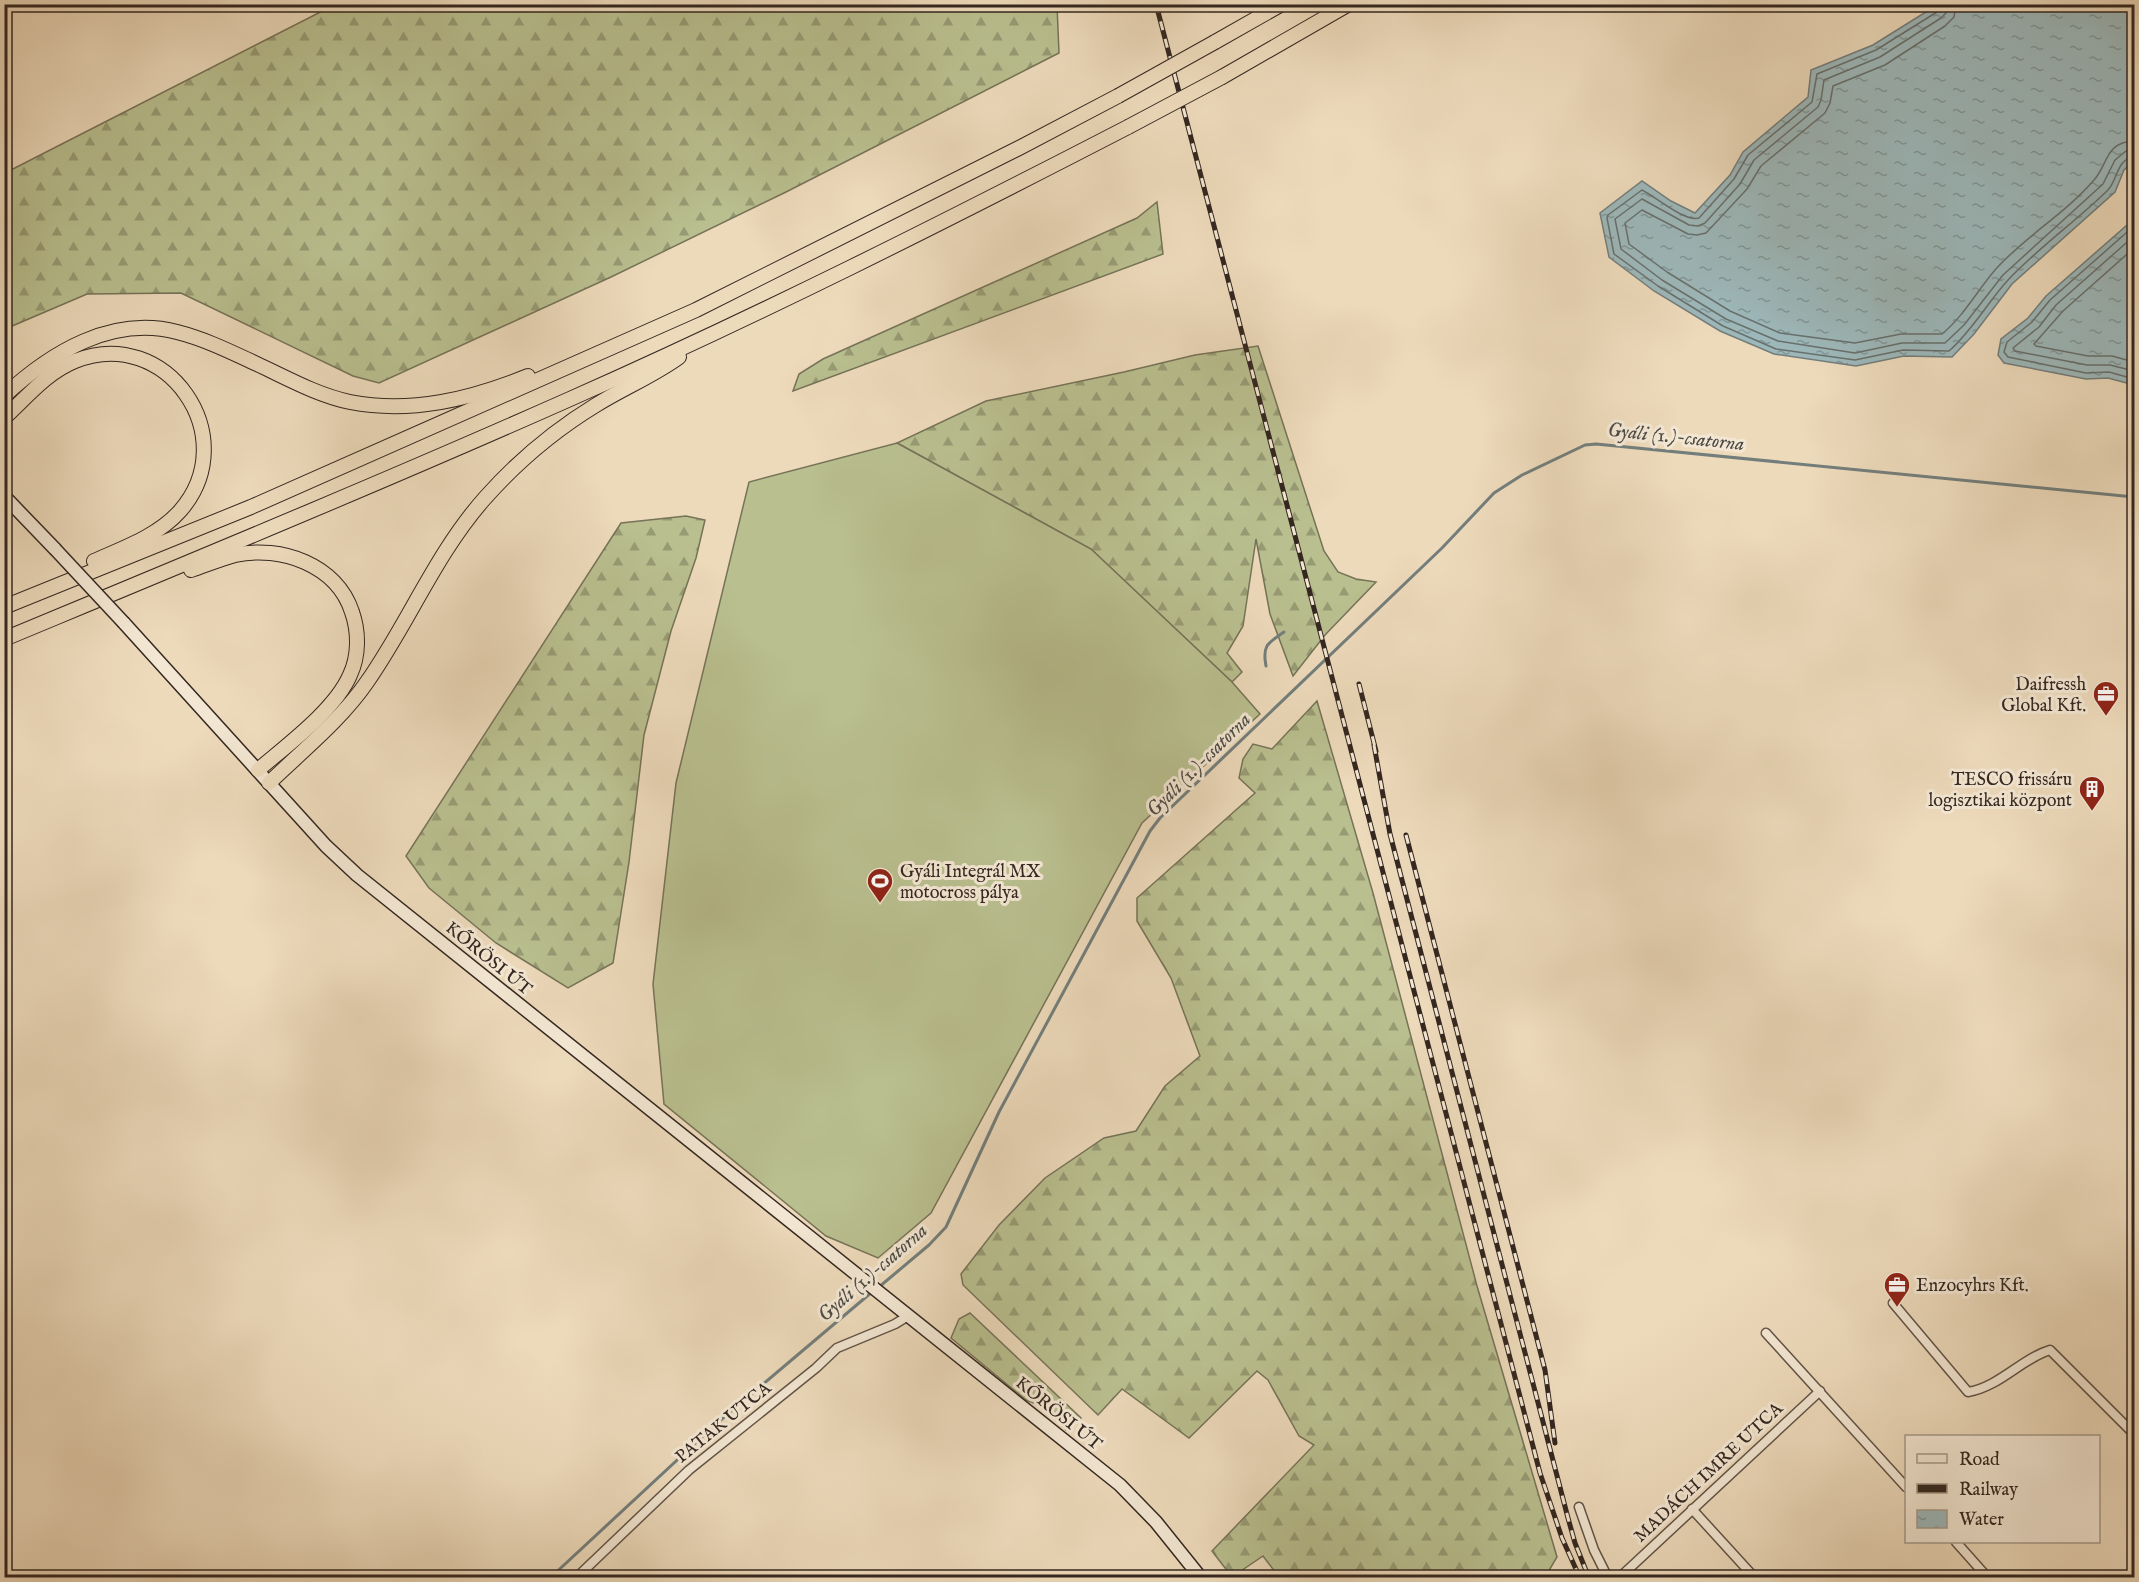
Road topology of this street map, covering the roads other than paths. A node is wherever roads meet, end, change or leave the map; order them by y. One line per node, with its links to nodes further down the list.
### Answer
1 (1282, 4): 4 (highway, bridge)
2 (1349, 4): 3 (highway, bridge)
3 (704, 338): 8 (highway); 13 (highway)
4 (618, 346): 5 (highway); 9 (highway)
5 (4, 396)
6 (4, 418): 9 (highway)
7 (4, 496): 12 (main road, KŐRÖSI ÚT, bridge)
8 (163, 573): 11 (highway); 12 (highway)
9 (26, 598): 10 (highway)
10 (4, 608)
11 (4, 639)
12 (258, 770): 13 (main road, KŐRÖSI ÚT)
13 (269, 783): 15 (main road, KŐRÖSI ÚT)
14 (1893, 1303): 18 (street)
15 (908, 1316): 23 (street, PATAK UTCA); 24 (main road, KŐRÖSI ÚT)
16 (1766, 1333): 17 (street)
17 (1820, 1391): 19 (street); 21 (street, MADÁCH IMRE UTCA)
18 (2134, 1434)
19 (1905, 1486)
20 (1579, 1507): 25 (street)
21 (1692, 1509): 26 (street, MADÁCH IMRE UTCA); 27 (street)
22 (1957, 1543): 28 (street)
23 (576, 1578)
24 (1201, 1578)
25 (1608, 1578)
26 (1619, 1578)
27 (1755, 1578)
28 (1988, 1578)

